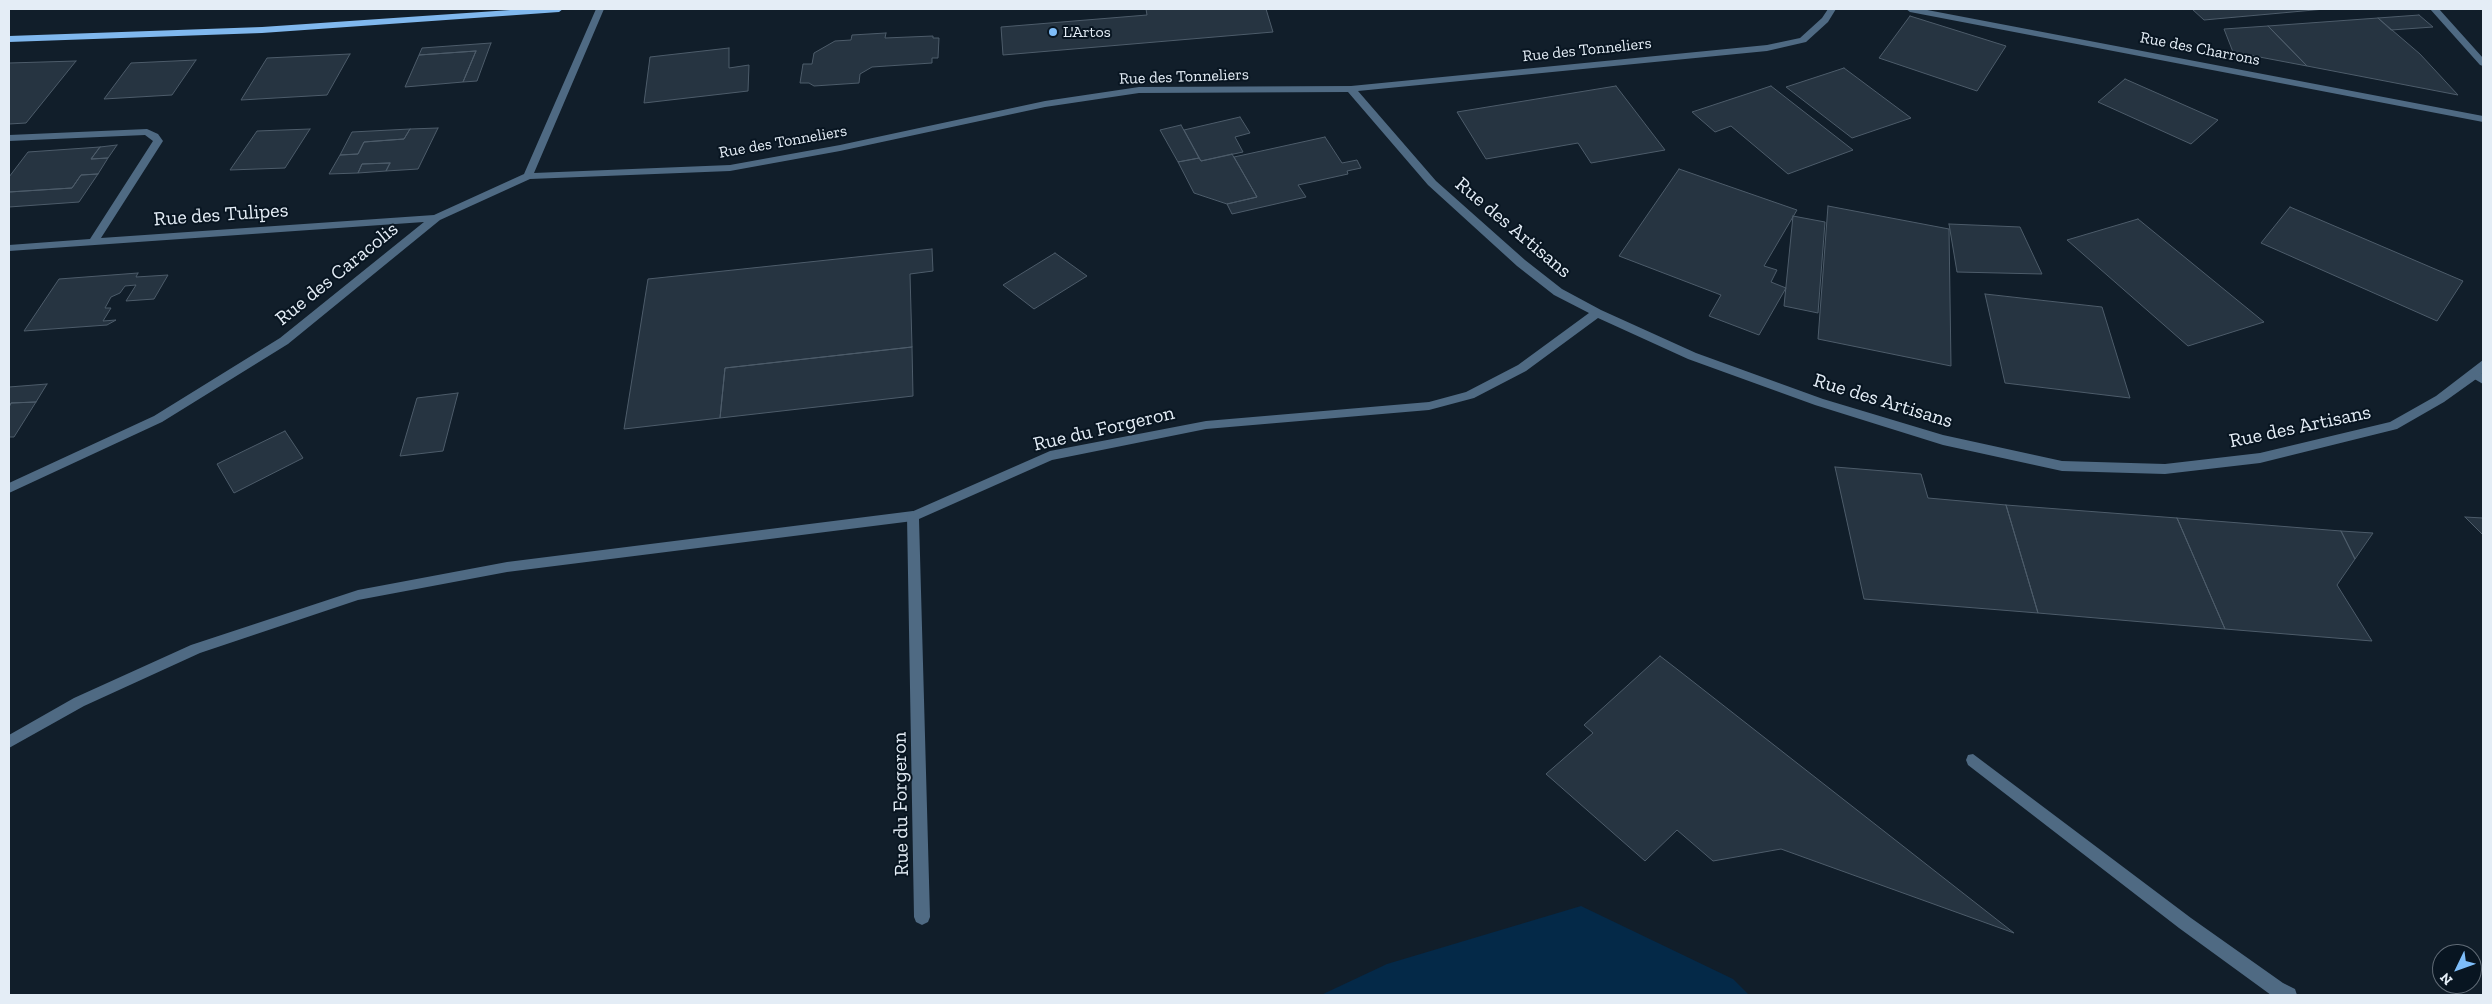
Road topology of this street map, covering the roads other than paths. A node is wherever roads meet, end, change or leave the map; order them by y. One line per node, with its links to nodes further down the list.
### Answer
1 (559, 9): 6 (main road)
2 (600, 9): 11 (street)
3 (1832, 9): 8 (street, Rue des Tonneliers)
4 (1910, 9): 9 (street, Rue des Charrons)
5 (2434, 9): 7 (street)
6 (9, 39)
7 (2483, 63)
8 (1350, 89): 11 (street, Rue des Tonneliers); 15 (street, Rue des Artisans)
9 (2483, 119)
10 (9, 138): 13 (street)
11 (528, 176): 12 (street, Rue des Caracolis)
12 (436, 218): 13 (street, Rue des Tulipes); 18 (street, Rue des Caracolis)
13 (93, 242): 14 (street, Rue des Tulipes)
14 (9, 248)
15 (1596, 313): 17 (street, Rue des Artisans); 19 (street, Rue du Forgeron)
16 (2483, 364): 17 (street, Rue des Artisans)
17 (2479, 377)
18 (9, 488)
19 (914, 516): 20 (street); 22 (street, Rue du Forgeron)
20 (9, 742)
21 (1973, 760): 23 (street)
22 (922, 917)
23 (2289, 995)

